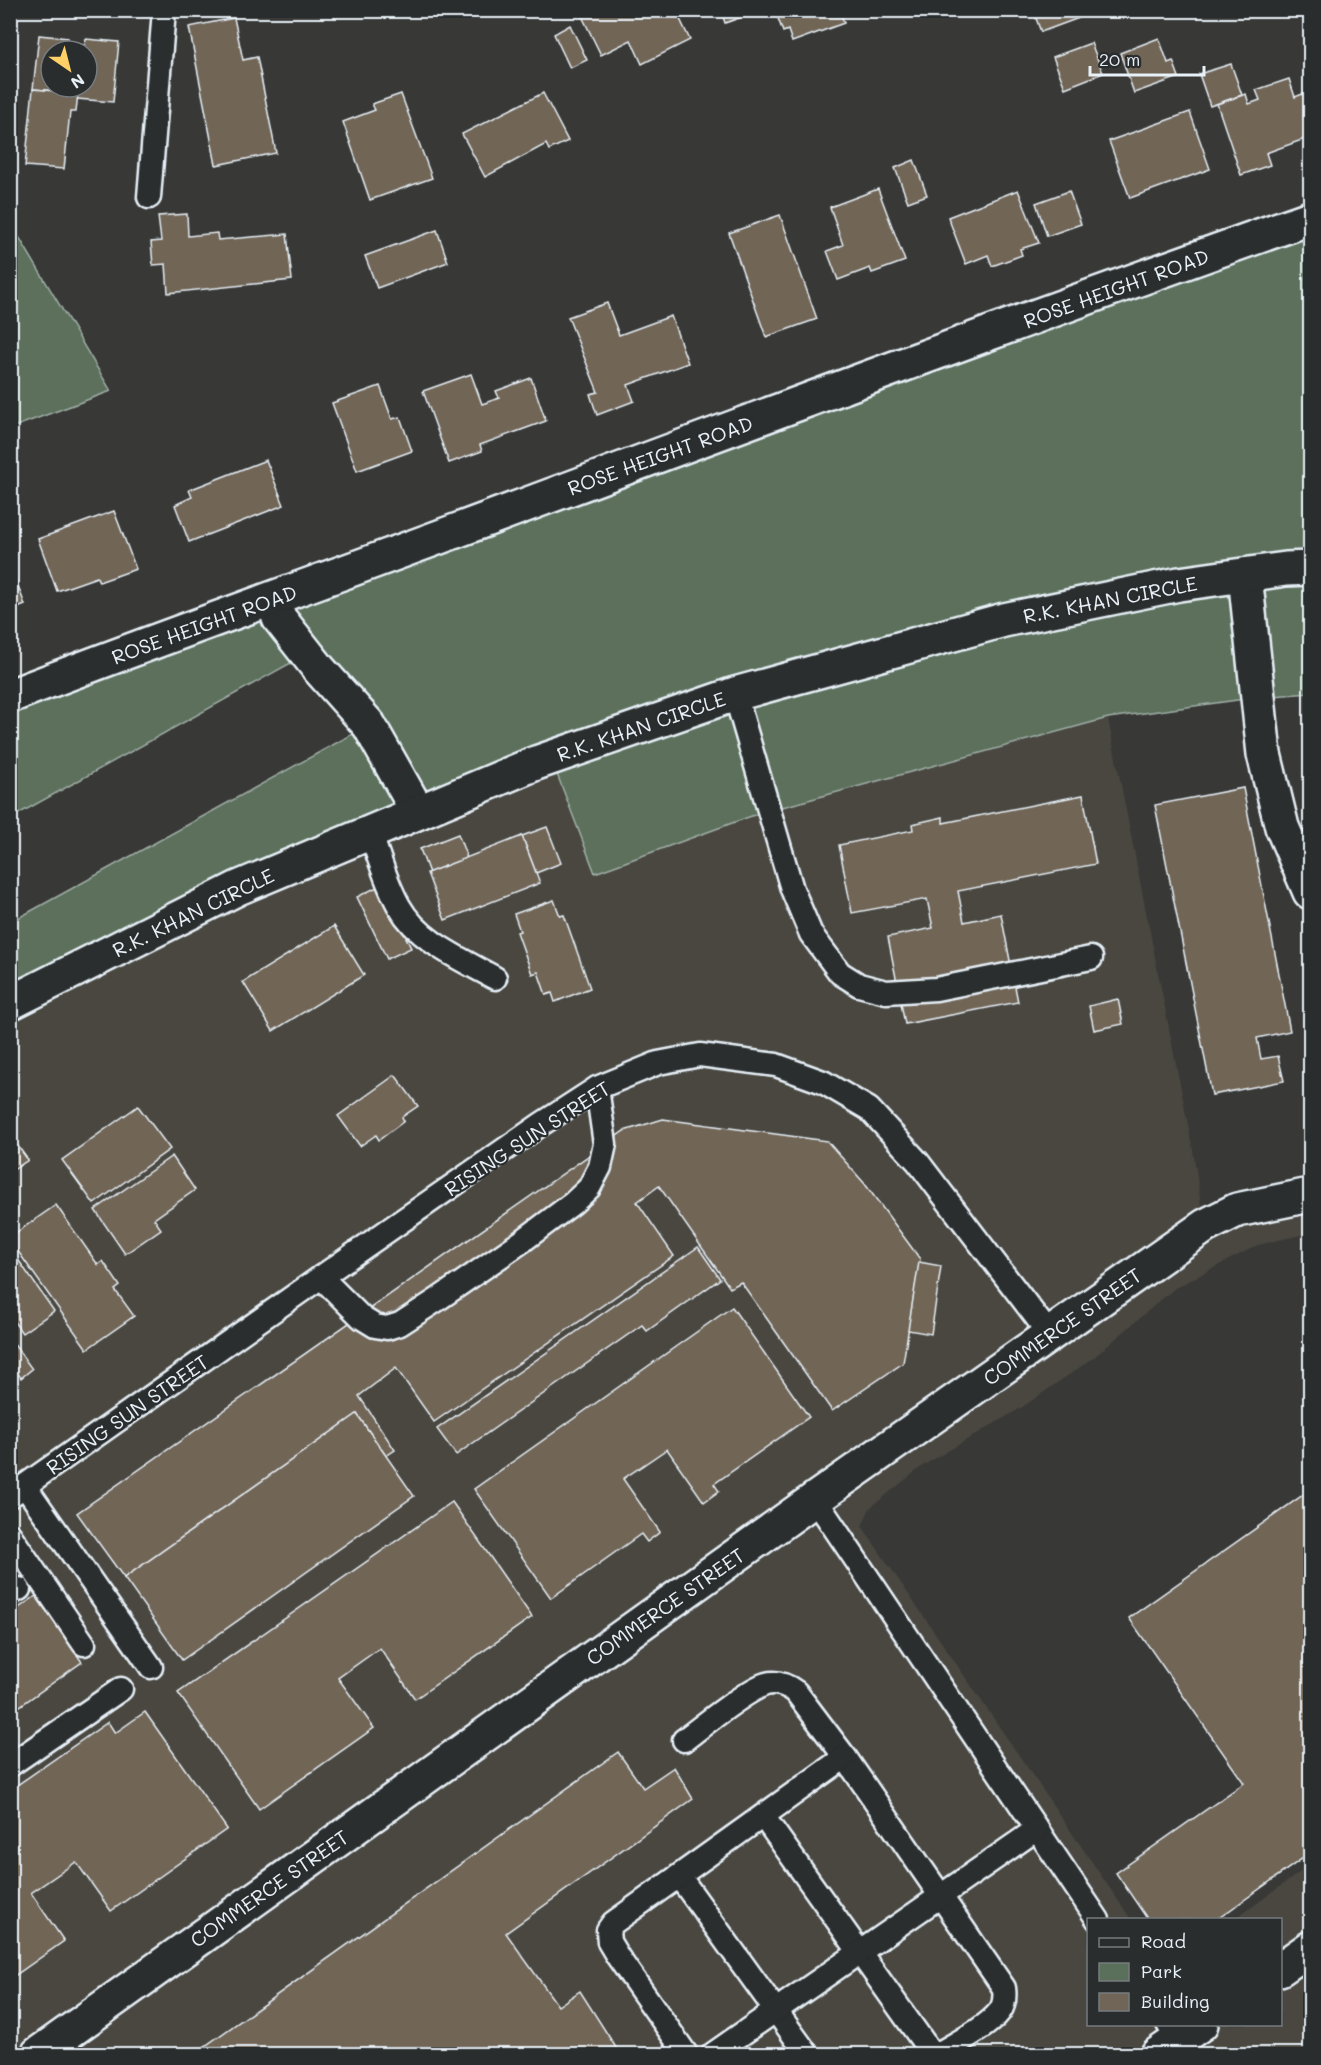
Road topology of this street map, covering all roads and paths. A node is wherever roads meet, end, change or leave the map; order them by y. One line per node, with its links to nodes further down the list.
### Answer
1 (164, 10): 2 (lane)
2 (149, 197)
3 (1311, 218): 6 (street, ROSE HEIGHT ROAD)
4 (1311, 568): 5 (street, R.K. KHAN CIRCLE)
5 (1245, 574): 7 (street, R.K. KHAN CIRCLE); 11 (street)
6 (273, 599): 8 (street, ROSE HEIGHT ROAD); 9 (street)
7 (735, 694): 9 (street, R.K. KHAN CIRCLE); 12 (lane)
8 (10, 696)
9 (418, 812): 10 (street, R.K. KHAN CIRCLE)
10 (370, 832): 13 (lane); 14 (street, R.K. KHAN CIRCLE)
11 (1311, 892)
12 (1090, 958)
13 (495, 978)
14 (10, 1003)
15 (597, 1088): 17 (lane, RISING SUN STREET); 17 (lane); 18 (lane, RISING SUN STREET)
16 (1311, 1195): 18 (street, COMMERCE STREET)
17 (321, 1276): 19 (lane, RISING SUN STREET)
18 (1050, 1335): 20 (street, COMMERCE STREET)
19 (18, 1491): 23 (lane)
20 (815, 1499): 29 (lane); 37 (street, COMMERCE STREET)
21 (10, 1535): 22 (lane)
22 (84, 1644)
23 (152, 1667)
24 (121, 1689): 27 (lane)
25 (684, 1740): 26 (lane)
26 (845, 1757): 28 (lane); 31 (lane)
27 (10, 1765)
28 (763, 1816): 30 (lane); 34 (lane)
29 (1037, 1829): 31 (lane); 32 (lane)
30 (679, 1876): 36 (lane); 38 (lane)
31 (940, 1896): 34 (lane); 42 (lane)
32 (1097, 1918)
33 (1311, 1948): 35 (street)
34 (860, 1953): 36 (lane); 41 (lane)
35 (1282, 1968)
36 (776, 2011): 39 (lane); 40 (lane)
37 (38, 2055)
38 (686, 2055)
39 (714, 2055)
40 (807, 2055)
41 (932, 2055)
42 (938, 2055)

